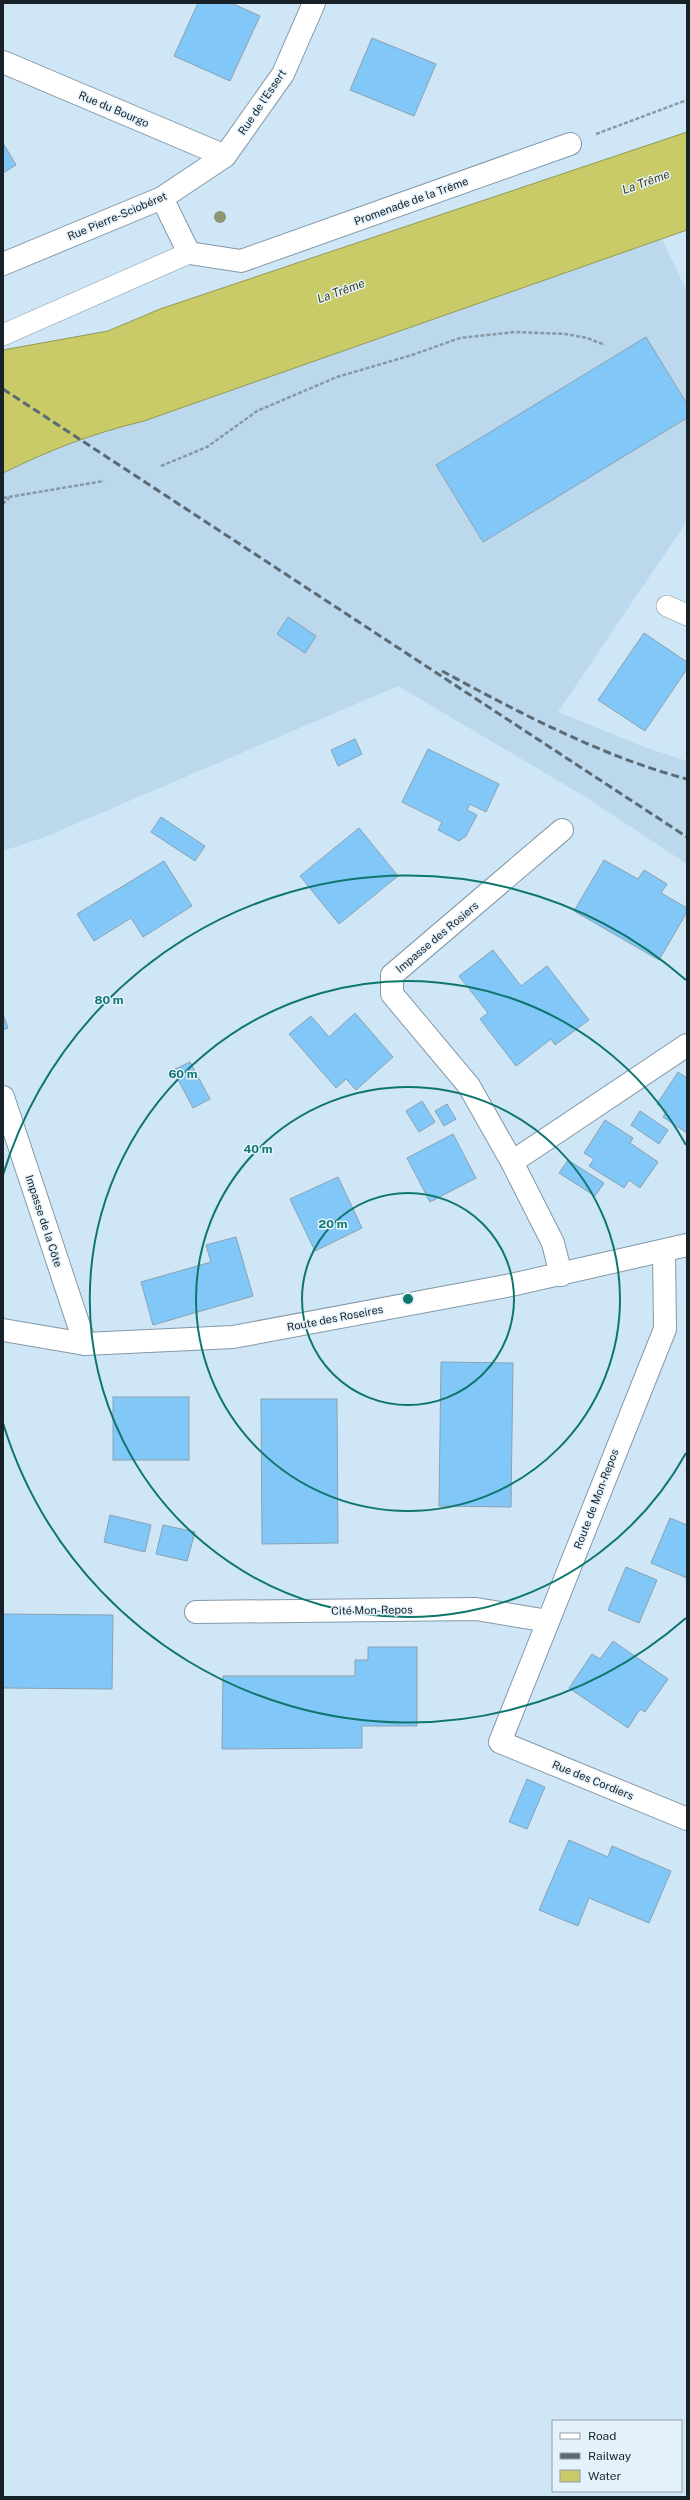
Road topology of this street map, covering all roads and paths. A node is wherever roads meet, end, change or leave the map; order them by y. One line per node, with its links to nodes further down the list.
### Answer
1 (313, 3): 5 (street, Rue de l'Essert)
2 (3, 62): 5 (street, Rue du Bourgo)
3 (687, 100): 4 (path)
4 (570, 144): 7 (street, Promenade de la Trême)
5 (225, 156): 6 (street, Rue Pierre-Sciobéret)
6 (162, 198): 7 (street); 8 (street, Rue Pierre-Sciobéret)
7 (189, 253): 9 (lane)
8 (3, 264)
9 (3, 336)
10 (605, 345): 12 (path)
11 (228, 426): 12 (path)
12 (230, 430): 13 (path)
13 (161, 466)
14 (104, 481): 15 (path)
15 (9, 497): 16 (path); 17 (path)
16 (3, 498)
17 (3, 504)
18 (667, 606): 19 (lane)
19 (687, 615)
20 (562, 830): 23 (street, Impasse des Rosiers)
21 (687, 1045): 23 (street)
22 (3, 1097): 28 (street, Impasse de la Côte)
23 (512, 1162): 26 (street, Impasse des Rosiers)
24 (687, 1245): 25 (street, Route des Roseires)
25 (664, 1251): 26 (street, Route des Roseires); 30 (street, Route de Mon-Repos)
26 (561, 1275): 28 (street, Route des Roseires)
27 (3, 1330): 28 (street, Route des Roseires)
28 (85, 1344)
29 (196, 1612): 30 (street, Cité Mon-Repos)
30 (548, 1621): 31 (street, Route de Mon-Repos)
31 (500, 1742): 32 (street, Rue des Cordiers)
32 (687, 1819)

